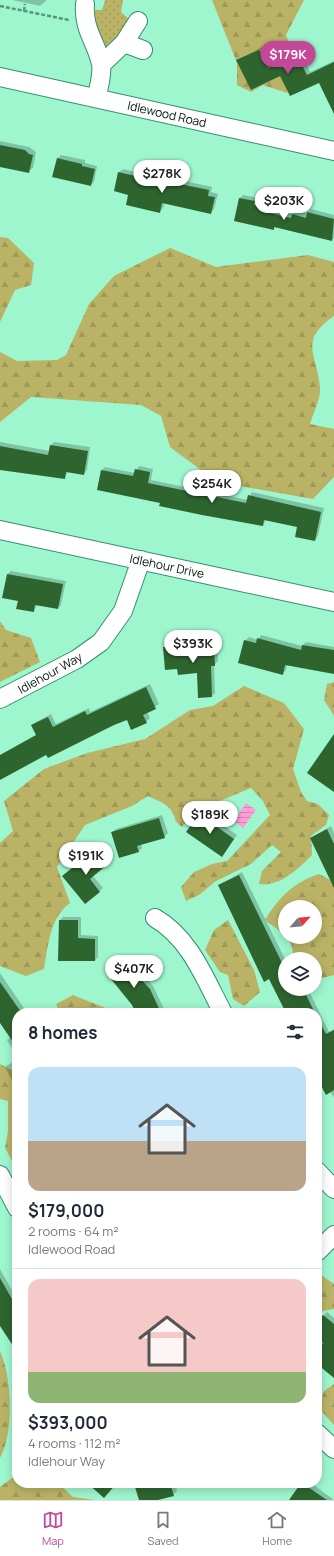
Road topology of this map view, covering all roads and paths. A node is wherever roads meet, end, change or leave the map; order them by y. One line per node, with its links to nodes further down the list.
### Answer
1 (26, 4): 4 (path)
2 (86, 4): 9 (street)
3 (0, 6): 4 (path)
4 (24, 11): 6 (path)
5 (138, 21): 7 (street)
6 (76, 22)
7 (124, 43): 8 (street); 9 (street)
8 (143, 50)
9 (101, 65): 11 (street)
10 (0, 77): 11 (street, Idlewood Road)
11 (97, 98): 12 (street, Idlewood Road)
12 (334, 151)
13 (0, 530): 14 (street, Idlehour Drive)
14 (141, 560): 15 (street, Idlehour Drive); 16 (street, Idlehour Way)
15 (334, 602)
16 (0, 700)
17 (155, 918): 18 (street)
18 (220, 1008)
19 (0, 1175): 22 (street)
20 (322, 1177): 21 (street)
21 (334, 1190)
22 (12, 1198)
23 (334, 1235): 24 (street)
24 (322, 1247)
25 (322, 1438): 26 (street)
26 (334, 1449)

